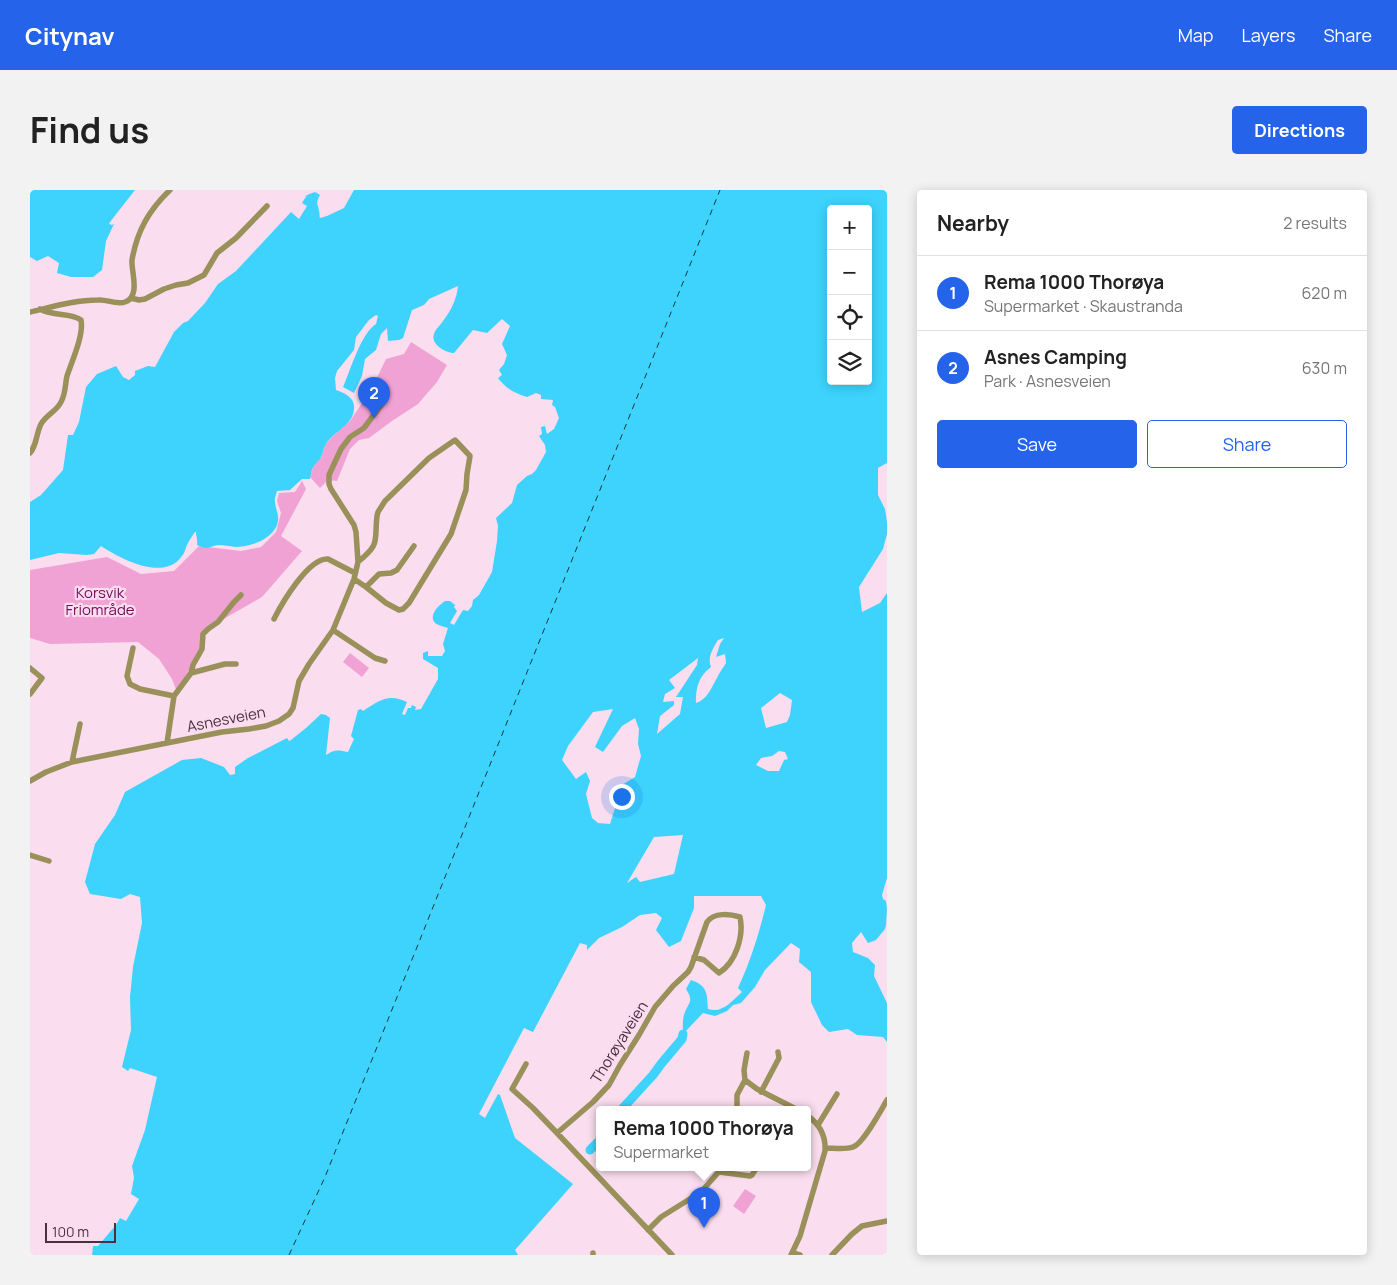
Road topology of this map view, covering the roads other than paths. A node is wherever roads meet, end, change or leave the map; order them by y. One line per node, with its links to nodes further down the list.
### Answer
1 (170, 190): 3 (street)
2 (267, 206): 3 (street)
3 (131, 298): 4 (street)
4 (40, 309): 5 (street); 7 (street)
5 (30, 312)
6 (382, 404): 9 (street, Asnesveien)
7 (30, 453)
8 (414, 546): 11 (street)
9 (358, 562): 10 (street, Asnesveien); 11 (street)
10 (354, 576): 11 (street); 13 (street); 14 (street, Asnesveien)
11 (366, 587)
12 (241, 595): 19 (street)
13 (274, 618)
14 (333, 630): 16 (street); 23 (street, Asnesveien)
15 (133, 648): 21 (street)
16 (385, 661)
17 (236, 664): 19 (street)
18 (30, 668): 20 (street)
19 (191, 673): 21 (street)
20 (30, 694)
21 (174, 696): 23 (street)
22 (80, 724): 24 (street)
23 (166, 743): 24 (street, Asnesveien)
24 (72, 762): 25 (street, Asnesveien)
25 (30, 781)
26 (30, 855): 27 (street)
27 (49, 861)
28 (694, 957): 28 (street, Thorøyaveien); 40 (street, Thorøyaveien)
29 (778, 1052): 33 (street)
30 (747, 1053): 32 (street)
31 (526, 1064): 40 (street)
32 (746, 1080): 33 (street); 36 (street)
33 (761, 1092): 37 (street)
34 (837, 1094): 39 (street)
35 (887, 1100): 41 (street)
36 (737, 1106)
37 (790, 1106)
38 (811, 1119): 39 (street)
39 (818, 1125): 41 (street)
40 (557, 1133): 46 (street)
41 (826, 1148): 47 (street)
42 (719, 1171): 46 (street)
43 (729, 1171): 44 (street)
44 (754, 1171)
45 (887, 1221): 50 (street)
46 (648, 1230): 48 (street)
47 (792, 1254): 49 (street)
48 (672, 1255)
49 (800, 1255)
50 (832, 1255)

